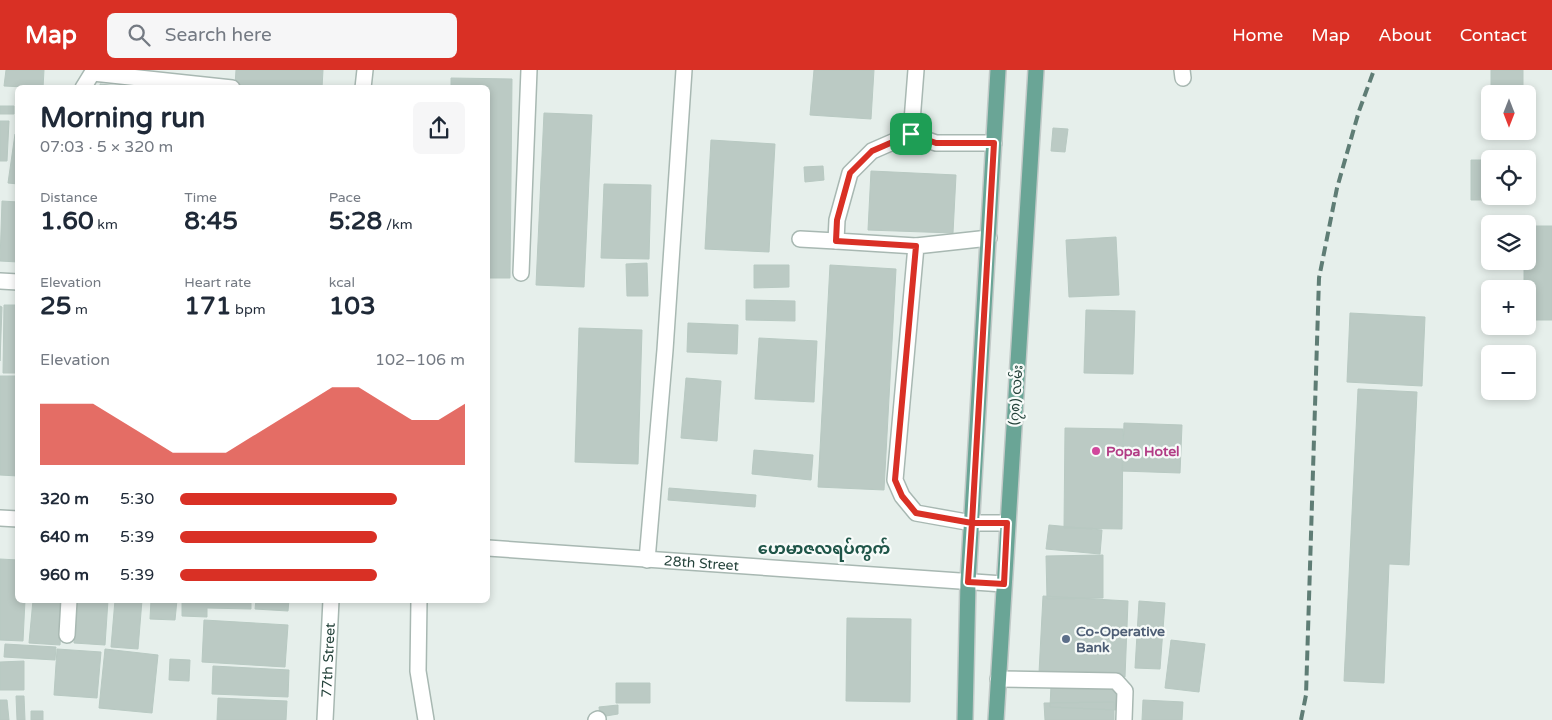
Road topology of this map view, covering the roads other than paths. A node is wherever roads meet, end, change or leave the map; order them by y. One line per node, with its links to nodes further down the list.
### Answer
1 (365, 70): 10 (street)
2 (529, 70): 17 (street)
3 (684, 70): 25 (street)
4 (916, 70): 11 (street)
5 (998, 70): 12 (main road)
6 (1036, 70): 23 (main road, (၇၈) လမ်း)
7 (94, 71): 8 (street); 9 (street)
8 (85, 85)
9 (208, 85)
10 (363, 85)
11 (911, 134): 12 (street); 15 (street)
12 (994, 143): 13 (main road)
13 (988, 238): 16 (street); 22 (main road)
14 (800, 239): 15 (street)
15 (836, 241): 16 (street)
16 (916, 246): 22 (street)
17 (521, 273)
18 (0, 281): 19 (street)
19 (15, 282)
20 (0, 518): 21 (street)
21 (15, 519)
22 (972, 523): 23 (street); 26 (main road)
23 (1007, 523): 27 (main road, (၇၈) လမ်း)
24 (490, 548): 25 (street, 28th Street)
25 (647, 560): 26 (street, 28th Street)
26 (968, 582): 27 (street, 28th Street); 35 (main road)
27 (1004, 584): 32 (main road, (၇၈) လမ်း)
28 (69, 603): 31 (street)
29 (331, 603): 33 (street, 77th Street)
30 (419, 603): 34 (street)
31 (67, 635)
32 (998, 679): 36 (main road, (၇၈) လမ်း); 37 (street)
33 (325, 720)
34 (426, 720)
35 (964, 720)
36 (996, 720)
37 (1124, 720)

